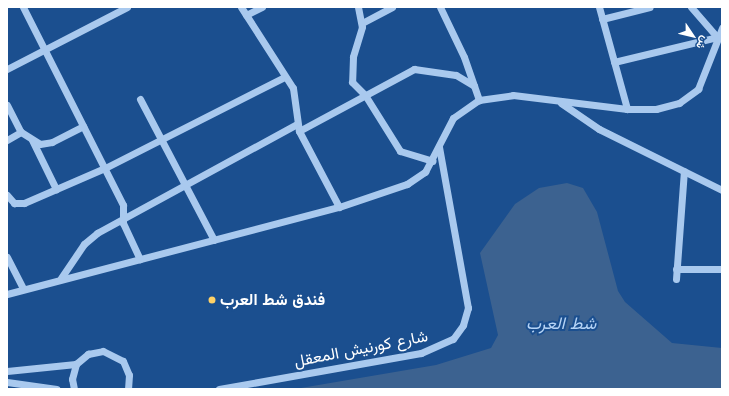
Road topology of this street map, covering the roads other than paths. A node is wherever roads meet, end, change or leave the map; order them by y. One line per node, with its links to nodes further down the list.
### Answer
1 (23, 7): 16 (street)
2 (126, 7): 16 (street)
3 (241, 7): 11 (street)
4 (262, 7): 11 (street)
5 (358, 7): 13 (street)
6 (392, 7): 13 (street)
7 (440, 7): 20 (street)
8 (599, 7): 12 (street)
9 (650, 7): 12 (street)
10 (691, 7): 15 (street)
11 (246, 15): 19 (street)
12 (602, 19): 17 (street)
13 (362, 23): 21 (street)
14 (722, 28): 15 (street)
15 (717, 37): 17 (street); 26 (street)
16 (45, 50): 18 (street); 28 (street)
17 (614, 62): 26 (street)
18 (7, 69)
19 (284, 77): 27 (street); 31 (street)
20 (474, 86): 21 (street); 23 (street)
21 (365, 95): 29 (street); 35 (street)
22 (140, 99): 31 (street)
23 (479, 100): 24 (street); 34 (street)
24 (561, 103): 26 (street); 37 (street)
25 (7, 105): 30 (street)
26 (627, 109)
27 (297, 124): 29 (street); 38 (street)
28 (83, 126): 33 (street); 36 (street)
29 (299, 131): 42 (street)
30 (22, 132): 32 (street); 33 (street)
31 (160, 138): 36 (street); 38 (street)
32 (7, 140)
33 (32, 140): 39 (street)
34 (440, 147): 35 (street); 59 (street, شارع كورنيش المعقل)
35 (433, 161): 42 (street)
36 (105, 168): 39 (street); 43 (street)
37 (684, 171): 40 (street); 47 (street)
38 (183, 185): 43 (street); 44 (street)
39 (56, 189): 41 (street)
40 (722, 190)
41 (7, 194)
42 (338, 207): 44 (street)
43 (123, 216): 46 (street); 49 (street)
44 (214, 240): 46 (street)
45 (7, 257): 51 (street)
46 (140, 259): 49 (street)
47 (676, 269): 48 (street); 50 (street)
48 (722, 269)
49 (61, 278): 51 (street)
50 (676, 279)
51 (23, 288): 52 (street)
52 (7, 294)
53 (76, 364): 54 (street); 57 (street); 58 (street)
54 (7, 371)
55 (7, 382): 56 (street)
56 (56, 389)
57 (74, 389)
58 (128, 389)
59 (219, 389)

